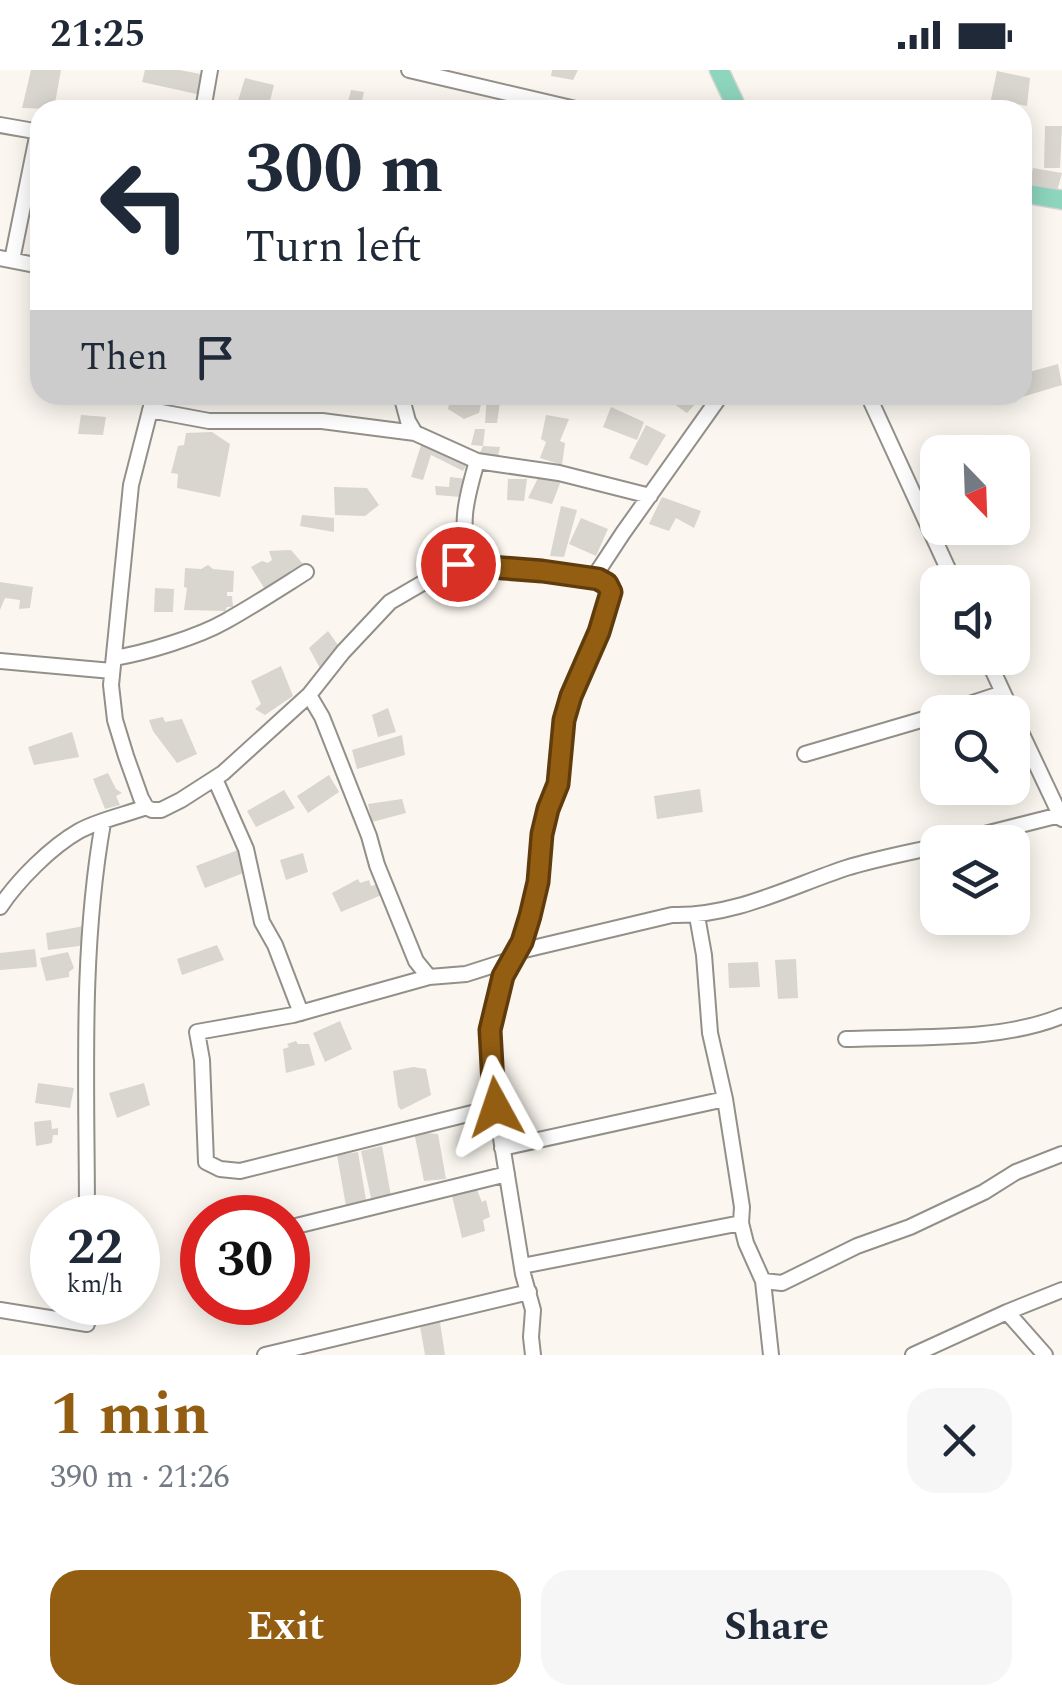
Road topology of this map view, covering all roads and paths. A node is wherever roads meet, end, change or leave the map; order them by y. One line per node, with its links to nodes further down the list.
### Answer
1 (210, 70): 4 (street)
2 (409, 70): 5 (street)
3 (719, 70): 6 (main road)
4 (205, 100)
5 (537, 100)
6 (733, 100)
7 (0, 125): 8 (street)
8 (30, 130)
9 (30, 167): 12 (street)
10 (1032, 195): 11 (main road)
11 (1062, 200)
12 (6, 259)
13 (151, 405): 26 (street)
14 (161, 405): 18 (street)
15 (404, 405): 18 (street)
16 (715, 405): 20 (street)
17 (873, 405): 22 (street)
18 (415, 433): 19 (street)
19 (477, 461): 20 (street); 21 (street)
20 (650, 496): 24 (street)
21 (473, 563): 24 (street); 29 (street)
22 (946, 565)
23 (306, 572): 26 (street)
24 (598, 579): 42 (street)
25 (0, 661): 26 (street)
26 (113, 664): 35 (street)
27 (995, 675): 28 (street)
28 (1003, 693): 30 (street)
29 (309, 695): 34 (street); 43 (street)
30 (997, 695)
31 (920, 720): 33 (street)
32 (1030, 751): 36 (street)
33 (805, 754)
34 (215, 779): 35 (street); 44 (street)
35 (146, 808): 37 (street)
36 (1061, 817): 38 (street)
37 (103, 822): 40 (street); 52 (street)
38 (1026, 825)
39 (920, 850): 41 (street)
40 (0, 907)
41 (696, 916): 42 (street); 47 (street)
42 (514, 956): 43 (street); 48 (street)
43 (429, 976): 44 (street)
44 (301, 1013): 48 (street)
45 (1062, 1016): 46 (street)
46 (846, 1039)
47 (725, 1099): 49 (street); 54 (street)
48 (496, 1107): 49 (street)
49 (502, 1148): 51 (street)
50 (1062, 1154): 56 (street)
51 (507, 1174): 53 (street); 55 (street)
52 (87, 1195)
53 (310, 1223)
54 (741, 1223): 55 (street); 56 (street)
55 (522, 1266): 58 (street)
56 (763, 1280): 64 (street)
57 (1062, 1290): 60 (street)
58 (528, 1292): 62 (street); 63 (street)
59 (0, 1310): 61 (street)
60 (1007, 1312): 65 (street); 66 (street)
61 (30, 1315)
62 (266, 1355)
63 (533, 1355)
64 (771, 1355)
65 (912, 1355)
66 (1045, 1355)

